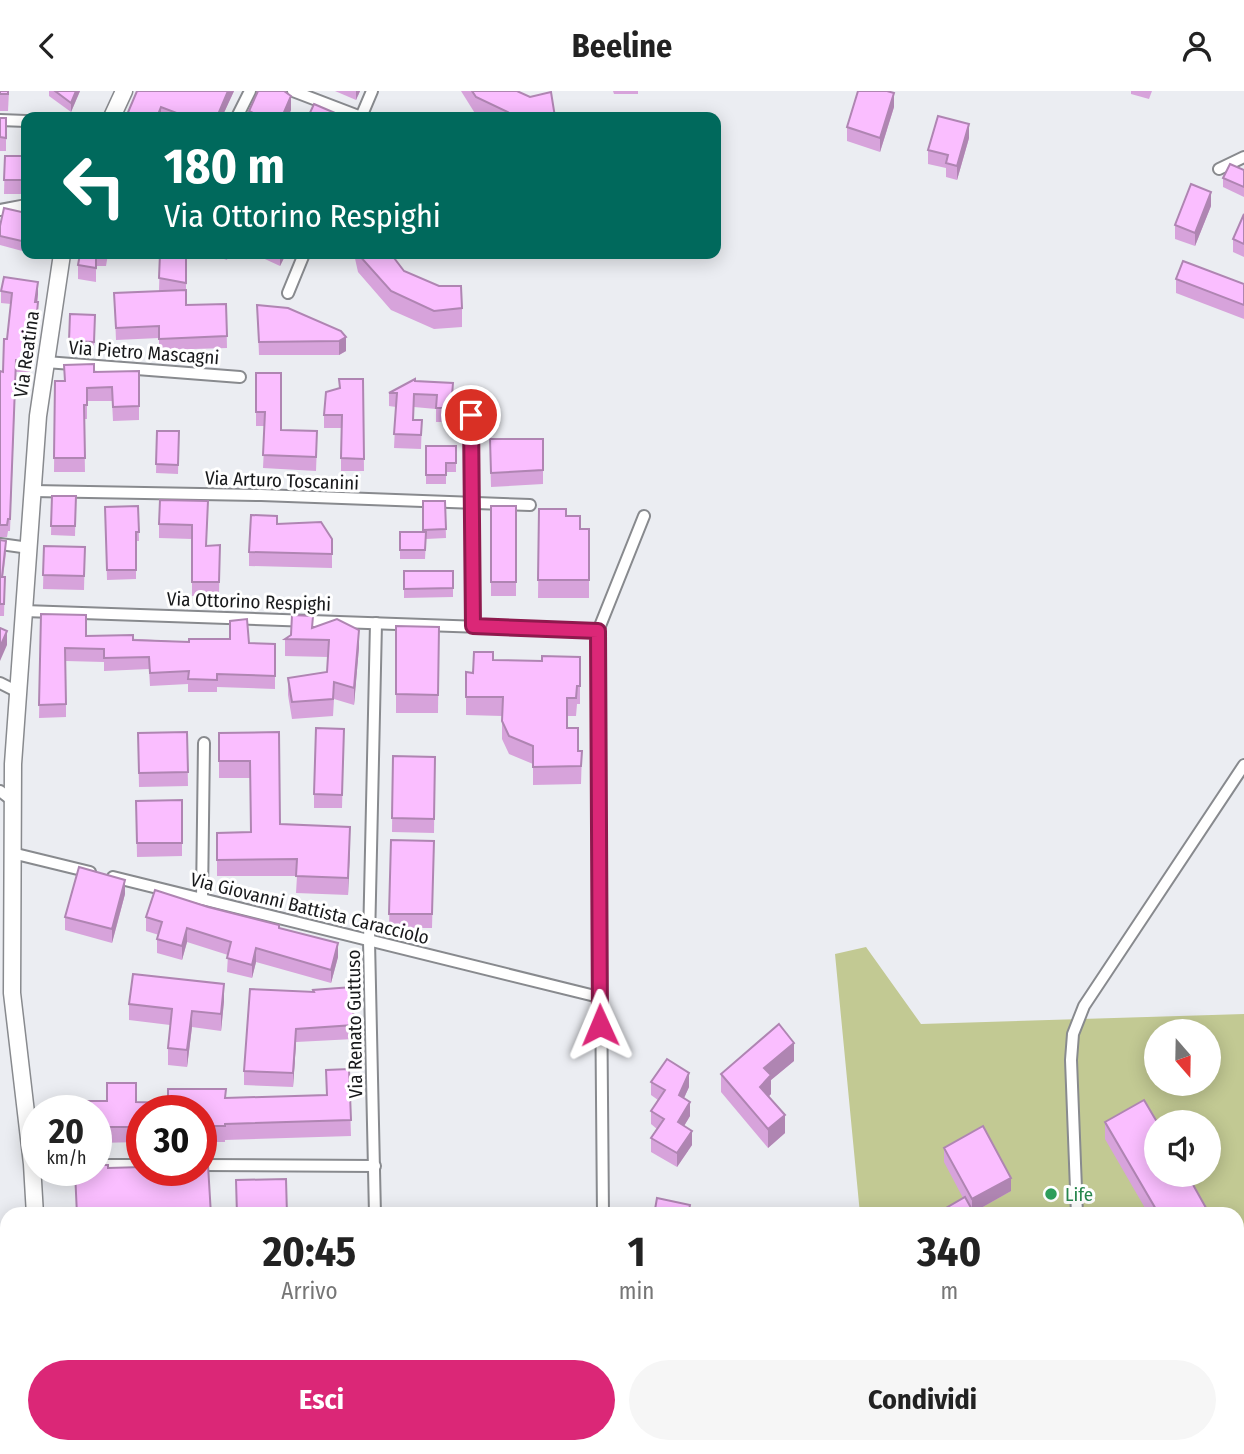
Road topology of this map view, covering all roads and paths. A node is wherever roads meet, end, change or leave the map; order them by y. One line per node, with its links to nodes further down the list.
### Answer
1 (124, 91): 5 (street)
2 (250, 91): 6 (street)
3 (293, 91): 7 (street)
4 (372, 91): 8 (street)
5 (114, 112)
6 (240, 112)
7 (348, 112)
8 (363, 112)
9 (0, 120): 10 (street)
10 (21, 121)
11 (1244, 157): 12 (street)
12 (1219, 169)
13 (21, 206): 14 (street)
14 (0, 210)
15 (61, 259): 18 (street, Via Reatina)
16 (302, 259): 17 (street)
17 (288, 293)
18 (46, 362): 19 (street, Via Pietro Mascagni); 21 (street, Via Reatina)
19 (240, 377)
20 (471, 415): 22 (street)
21 (33, 491): 22 (street, Via Arturo Toscanini); 26 (street, Via Reatina)
22 (472, 503): 23 (street, Via Arturo Toscanini); 29 (street)
23 (530, 505)
24 (644, 516): 30 (street)
25 (0, 544): 26 (street)
26 (29, 548): 27 (street, Via Reatina)
27 (24, 611): 28 (street, Via Ottorino Respighi); 32 (street, Via Reatina)
28 (376, 623): 29 (street, Via Ottorino Respighi); 38 (street, Via Renato Guttuso)
29 (473, 626): 30 (street, Via Ottorino Respighi)
30 (598, 631): 40 (street)
31 (0, 683): 32 (street)
32 (18, 692): 35 (street, Via Reatina)
33 (204, 743): 37 (street)
34 (1244, 765): 48 (street)
35 (7, 796): 36 (street, Via Reatina)
36 (12, 853): 37 (street, Via Giovanni Battista Caracciolo); 39 (street, Via Reatina)
37 (202, 899): 38 (street, Via Giovanni Battista Caracciolo)
38 (369, 941): 40 (street, Via Giovanni Battista Caracciolo); 43 (street, Via Renato Guttuso)
39 (6, 992): 41 (street, Via Reatina)
40 (599, 997): 47 (street)
41 (23, 1095)
42 (217, 1165): 43 (street)
43 (375, 1166): 46 (street, Via Renato Guttuso)
44 (34, 1186): 45 (street, Via Reatina)
45 (35, 1207)
46 (375, 1207)
47 (603, 1207)
48 (1077, 1207)

